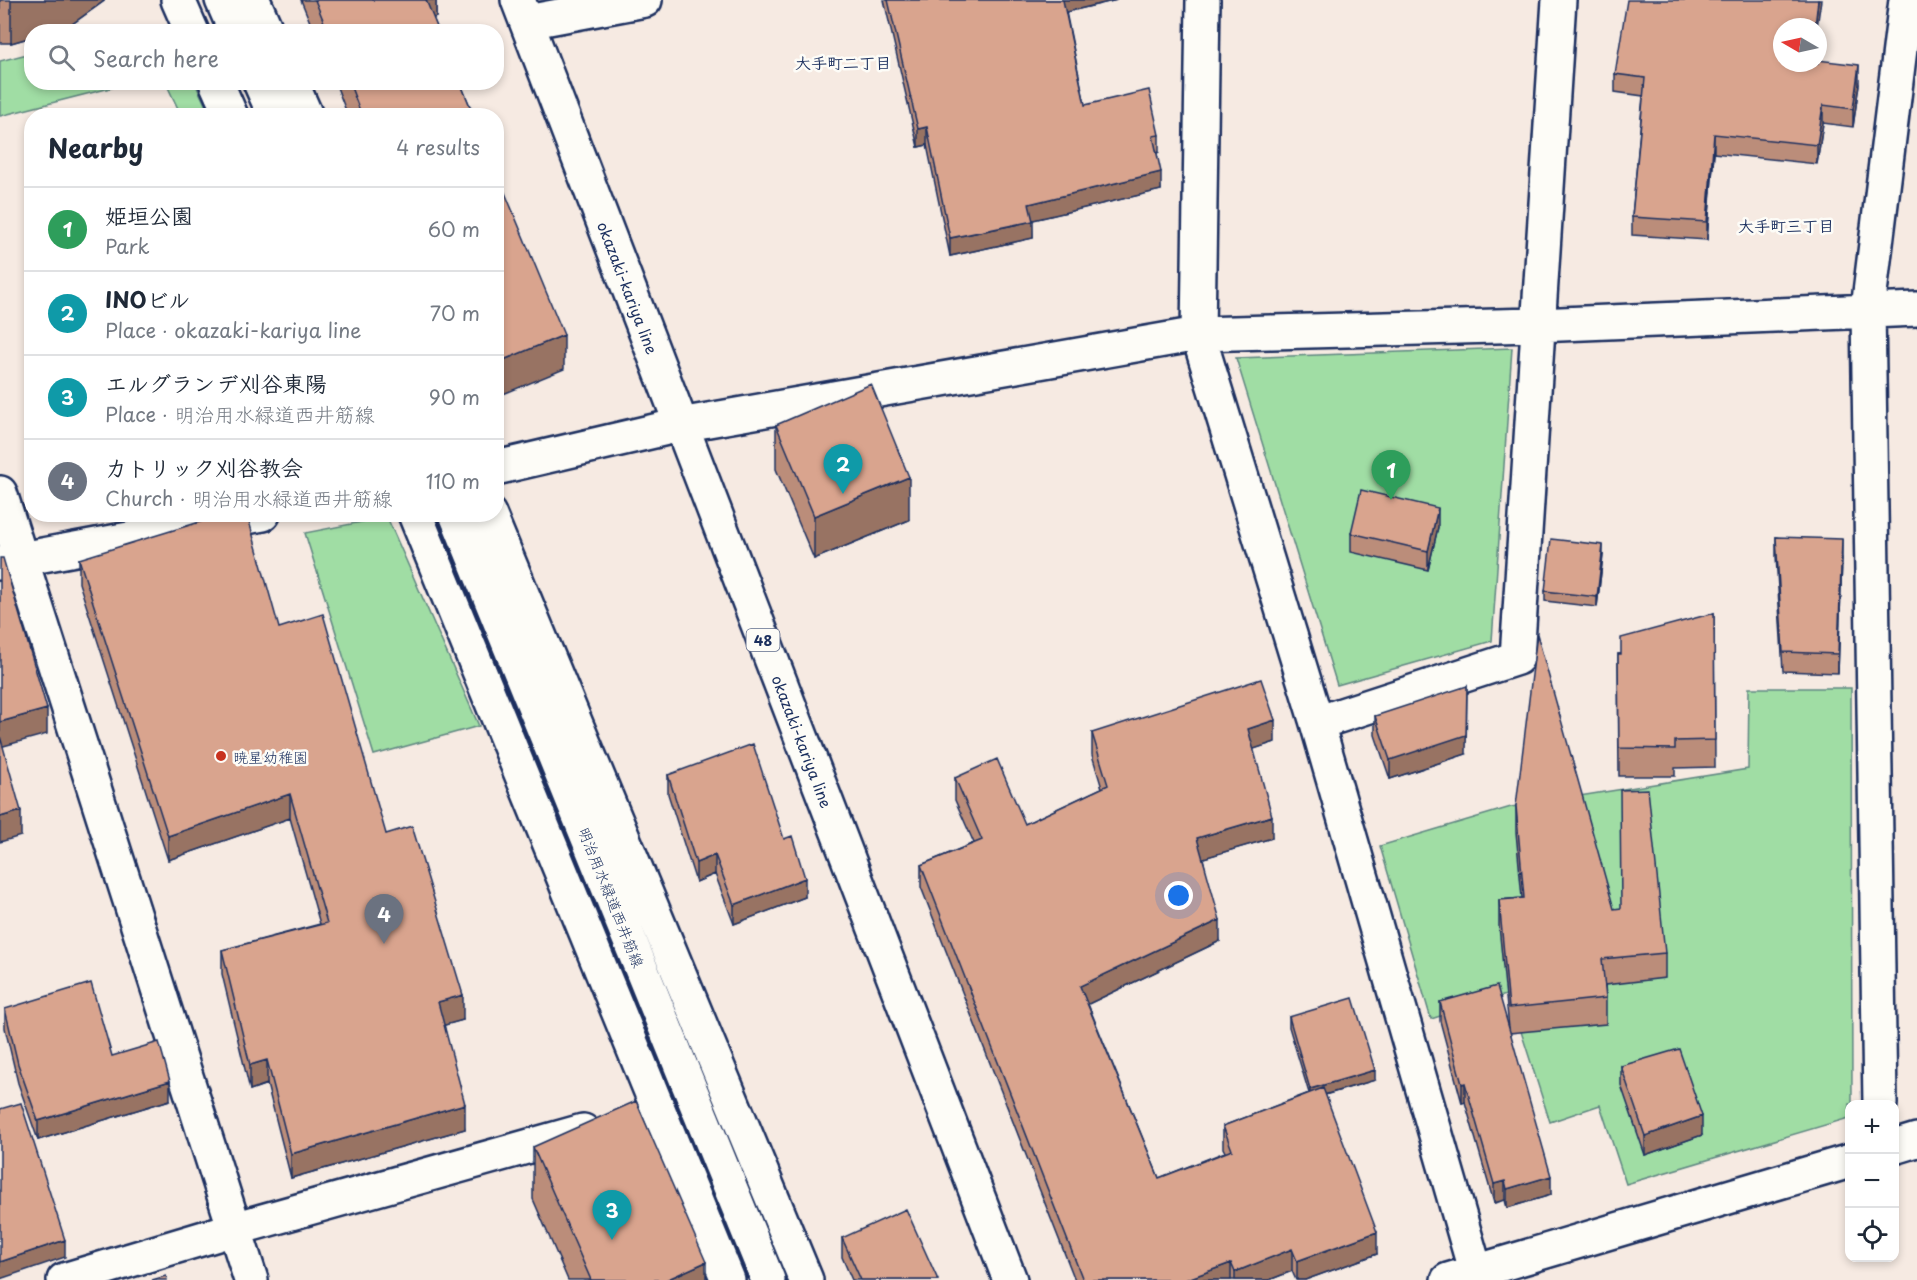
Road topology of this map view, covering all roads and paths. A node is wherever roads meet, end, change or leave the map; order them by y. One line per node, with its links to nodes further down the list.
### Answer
1 (178, 0): 9 (street)
2 (222, 0): 10 (street)
3 (253, 0): 11 (street)
4 (645, 0): 8 (street)
5 (1203, 0): 21 (street)
6 (1559, 0): 20 (street)
7 (1905, 0): 18 (street)
8 (523, 11): 22 (street, okazaki-kariya line / 48)
9 (188, 24)
10 (232, 24)
11 (264, 24)
12 (220, 90): 15 (street)
13 (264, 90): 16 (street)
14 (295, 90): 17 (street)
15 (227, 108)
16 (271, 108)
17 (302, 108)
18 (1868, 309): 19 (street); 20 (street); 31 (street)
19 (1917, 309)
20 (1537, 325): 21 (street); 30 (street)
21 (1198, 334): 22 (street); 30 (street)
22 (680, 425): 23 (street); 43 (street, okazaki-kariya line / 48)
23 (504, 466)
24 (0, 493): 29 (street)
25 (221, 522): 29 (street)
26 (418, 522): 32 (street)
27 (459, 522): 41 (street, 明治用水緑道西井筋線)
28 (492, 522): 42 (street)
29 (10, 562): 36 (street)
30 (1317, 723): 37 (street)
31 (1880, 1100)
32 (634, 1117): 36 (street); 40 (street)
33 (1917, 1140): 34 (street)
34 (1899, 1145)
35 (1845, 1163): 37 (street)
36 (234, 1229): 38 (street); 39 (street)
37 (1467, 1277)
38 (64, 1280)
39 (251, 1280)
40 (728, 1280)
41 (768, 1280)
42 (806, 1280)
43 (1010, 1280)

